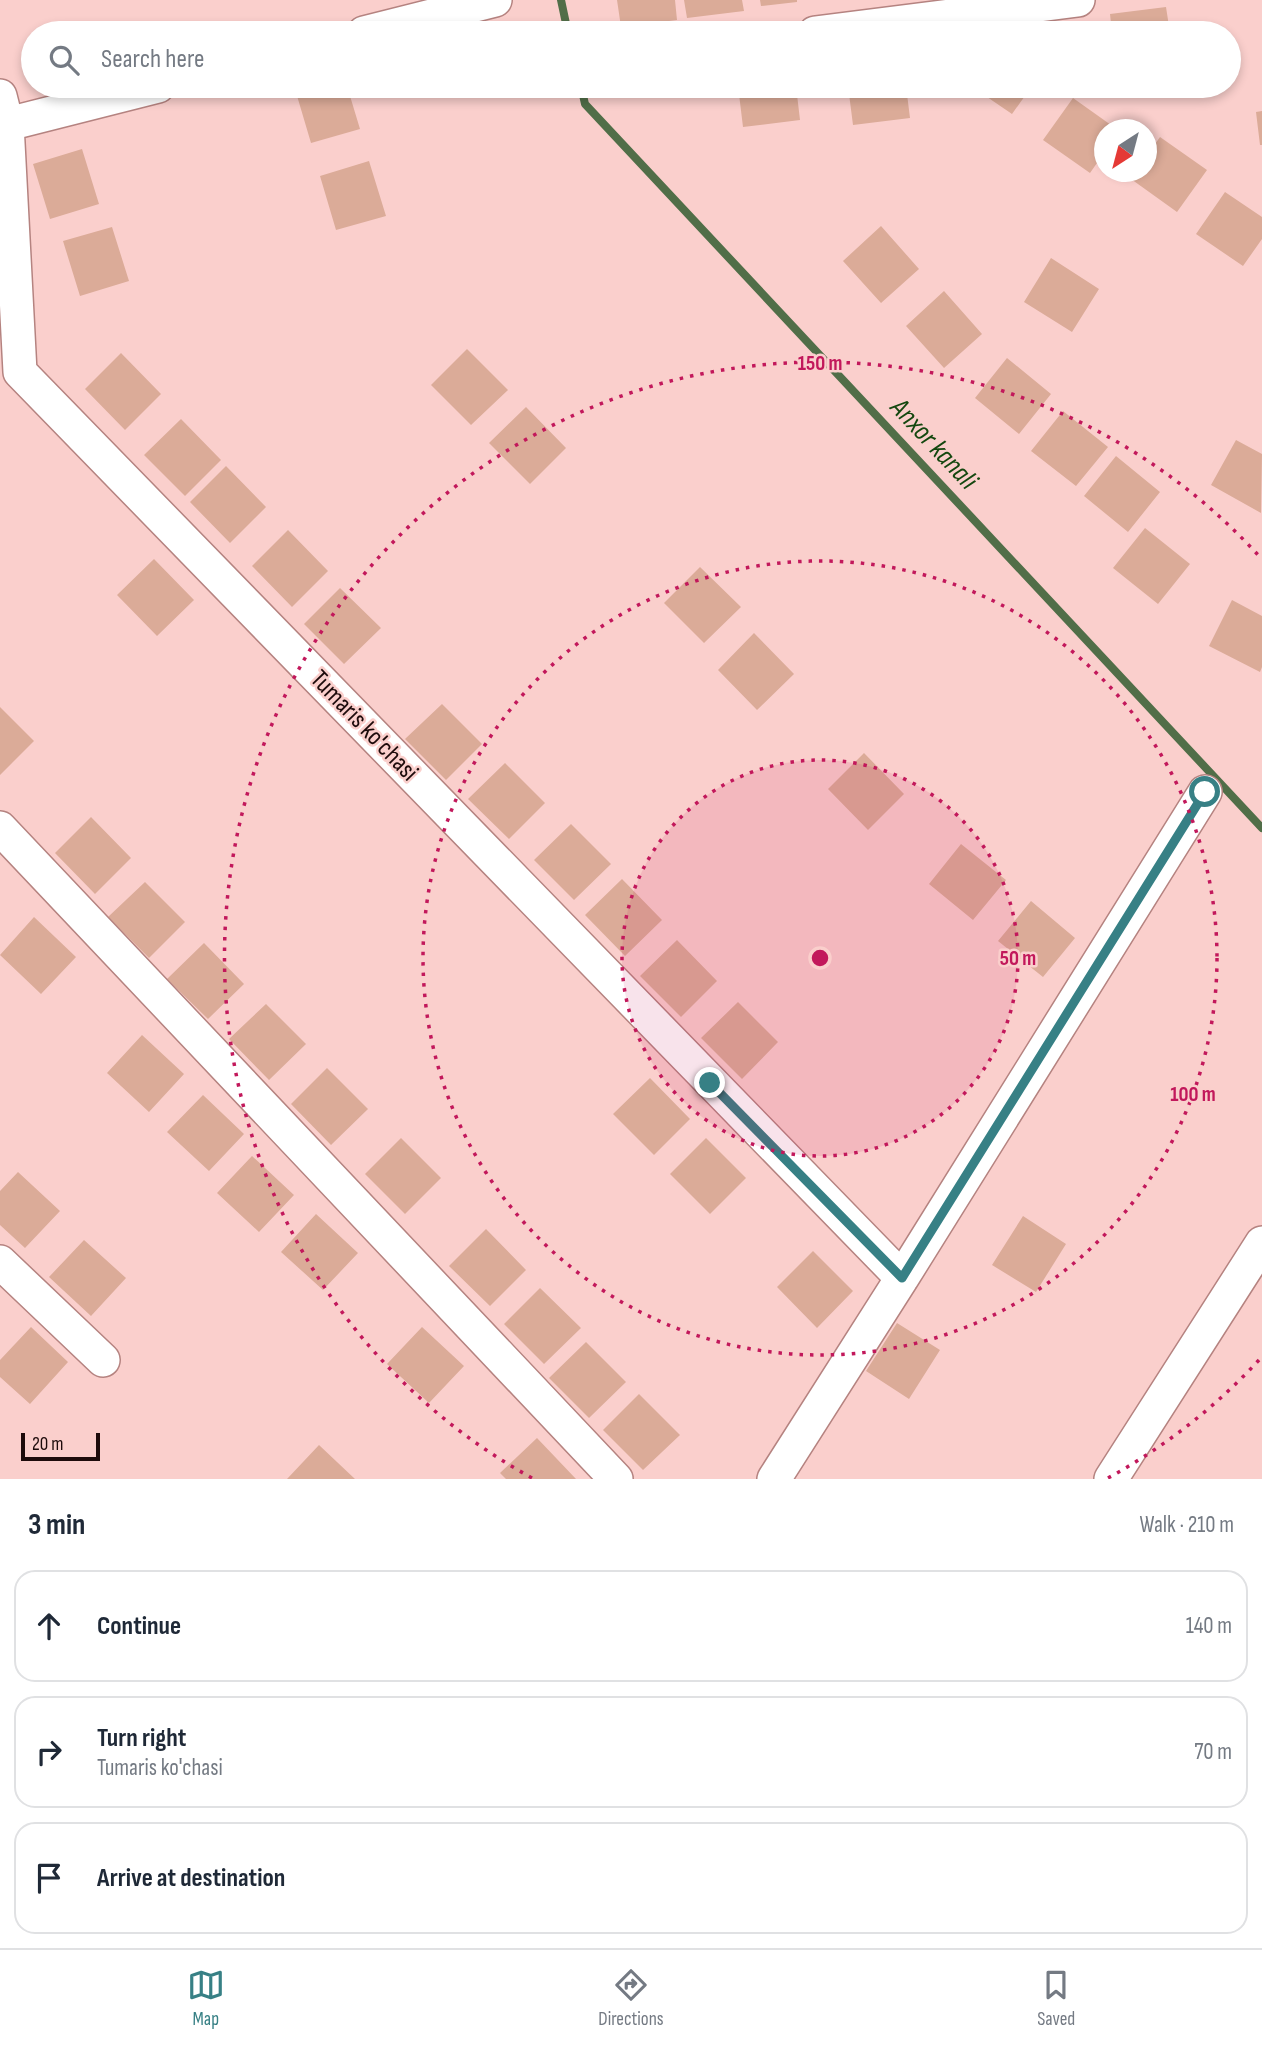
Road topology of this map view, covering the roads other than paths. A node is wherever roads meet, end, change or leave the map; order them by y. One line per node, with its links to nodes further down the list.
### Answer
1 (495, 0): 3 (street)
2 (1078, 0): 4 (street)
3 (412, 21)
4 (911, 21)
5 (93, 98): 6 (street)
6 (2, 115): 11 (street, Tumaris ko'chasi)
7 (1205, 792): 11 (street)
8 (0, 828): 13 (street)
9 (1262, 1243): 15 (street)
10 (0, 1262): 12 (street)
11 (902, 1278): 14 (street)
12 (103, 1360)
13 (616, 1479)
14 (774, 1479)
15 (1111, 1479)

